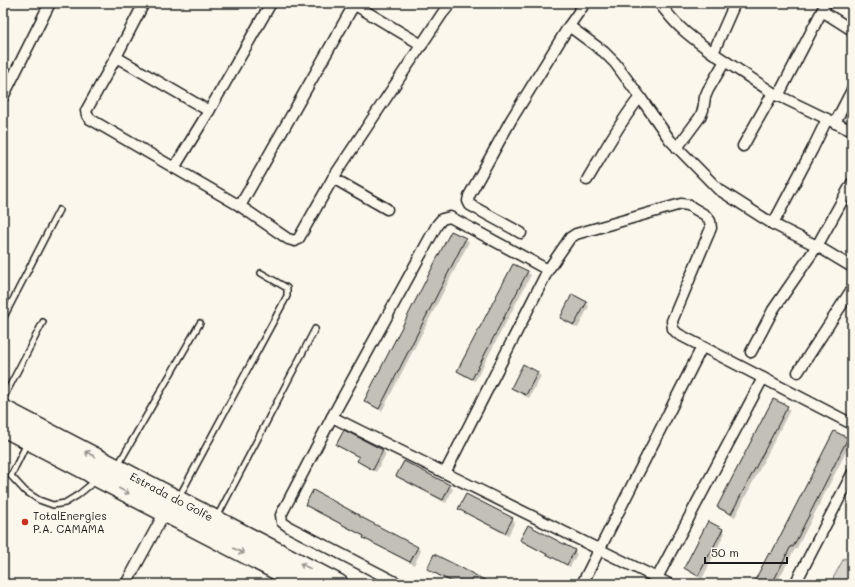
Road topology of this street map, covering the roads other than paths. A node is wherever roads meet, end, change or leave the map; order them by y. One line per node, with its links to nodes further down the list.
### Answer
1 (50, 3): 16 (street)
2 (144, 3): 14 (street)
3 (271, 3): 21 (street)
4 (451, 3): 12 (street)
5 (585, 3): 10 (street)
6 (659, 3): 13 (street)
7 (735, 3): 13 (street)
8 (355, 4): 12 (street); 30 (street)
9 (824, 7): 11 (street); 18 (street)
10 (569, 26): 20 (street); 34 (street)
11 (852, 30)
12 (422, 45): 27 (street)
13 (713, 53): 15 (street)
14 (116, 57): 21 (street); 26 (street)
15 (725, 61): 18 (street); 25 (street)
16 (6, 84): 19 (street)
17 (852, 90): 22 (street)
18 (776, 94): 22 (street); 24 (street)
19 (3, 97)
20 (640, 97): 25 (street); 28 (street)
21 (209, 111): 26 (street)
22 (831, 121): 23 (street); 33 (street)
23 (852, 132)
24 (743, 146)
25 (677, 148): 33 (street)
26 (174, 168): 30 (street)
27 (333, 178): 30 (street); 31 (street)
28 (587, 180)
29 (852, 183): 35 (street)
30 (240, 206)
31 (387, 209)
32 (59, 210): 40 (lane)
33 (773, 224): 35 (street)
34 (522, 233)
35 (817, 246): 36 (street); 45 (street)
36 (852, 267)
37 (548, 270): 44 (street); 50 (street); 55 (street)
38 (261, 273): 58 (lane)
39 (852, 289): 46 (street)
40 (3, 319)
41 (43, 322): 48 (lane)
42 (200, 323): 54 (lane)
43 (315, 329): 60 (lane)
44 (702, 347): 47 (street); 61 (street)
45 (751, 352)
46 (798, 372)
47 (763, 378): 51 (street); 62 (street)
48 (3, 399)
49 (3, 409): 54 (highway, Estrada do Golfe, one-way to 49)
50 (332, 417): 55 (street); 66 (street)
51 (852, 424)
52 (3, 427): 53 (highway, Estrada do Golfe)
53 (28, 441): 57 (highway, Estrada do Golfe); 57 (lane)
54 (116, 468): 58 (highway, Estrada do Golfe)
55 (445, 473): 61 (street)
56 (852, 474): 69 (street)
57 (98, 478): 59 (highway, Estrada do Golfe, one-way to 59)
58 (178, 500): 60 (highway, Estrada do Golfe)
59 (165, 512): 63 (street); 64 (highway, Estrada do Golfe, one-way to 64)
60 (216, 520): 65 (highway, Estrada do Golfe, one-way to 60)
61 (600, 550): 62 (street); 67 (street)
62 (657, 578): 68 (street)
63 (126, 584)
64 (304, 584)
65 (340, 584)
66 (399, 584)
67 (582, 584)
68 (669, 584)
69 (795, 584)

